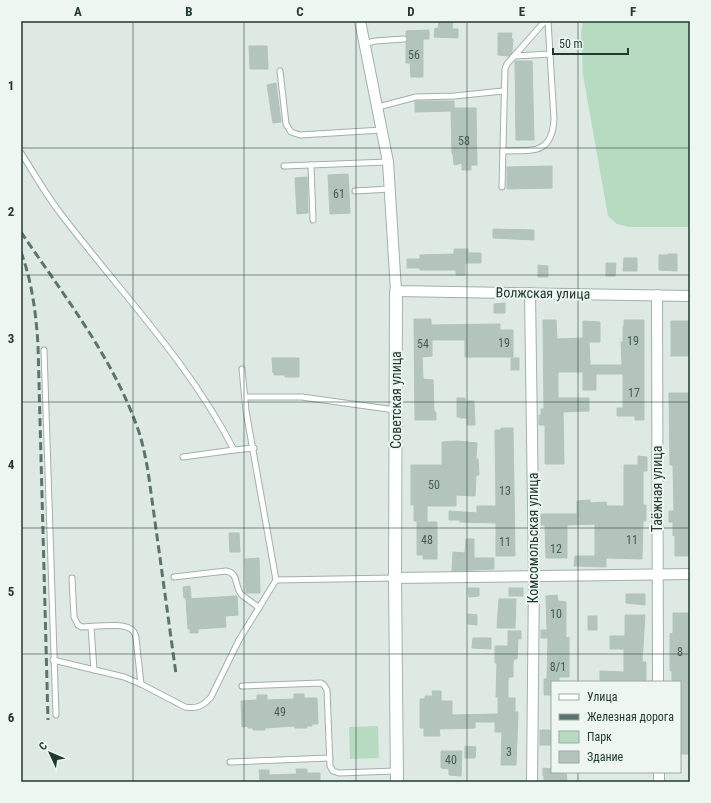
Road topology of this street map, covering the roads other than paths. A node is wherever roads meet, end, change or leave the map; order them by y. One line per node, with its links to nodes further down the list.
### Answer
1 (360, 21): 4 (street, Советская улица)
2 (546, 21): 5 (lane); 6 (lane)
3 (404, 39): 4 (lane)
4 (364, 44): 9 (street, Советская улица)
5 (550, 54): 6 (lane); 11 (lane)
6 (515, 56): 8 (lane)
7 (280, 71): 10 (lane)
8 (504, 91): 9 (lane); 11 (lane)
9 (378, 107): 10 (street, Советская улица)
10 (382, 130): 13 (street, Советская улица)
11 (503, 151): 16 (lane)
12 (21, 153): 29 (lane)
13 (388, 162): 14 (lane); 17 (street, Советская улица)
14 (311, 165): 15 (lane); 19 (lane)
15 (284, 166)
16 (502, 187)
17 (390, 189): 18 (lane); 20 (street, Советская улица)
18 (355, 191)
19 (313, 220)
20 (396, 291): 21 (street, Волжская улица); 27 (street, Советская улица)
21 (530, 293): 22 (street, Волжская улица); 33 (street, Комсомольская улица)
22 (657, 295): 23 (street, Волжская улица); 32 (street, Таёжная улица)
23 (690, 296)
24 (44, 350): 40 (lane)
25 (242, 369): 26 (lane)
26 (245, 397): 27 (lane); 28 (lane)
27 (396, 410): 36 (street, Советская улица)
28 (254, 448): 29 (lane); 37 (lane)
29 (234, 450): 30 (lane)
30 (184, 457)
31 (690, 574): 32 (street)
32 (657, 575): 33 (street); 42 (street, Таёжная улица)
33 (534, 576): 36 (street); 49 (street, Комсомольская улица)
34 (174, 577): 38 (lane)
35 (72, 578): 39 (lane)
36 (395, 578): 37 (lane); 48 (street, Советская улица)
37 (276, 580): 38 (lane)
38 (259, 608): 43 (lane)
39 (90, 627): 41 (lane); 43 (lane)
40 (54, 660): 41 (lane); 45 (lane)
41 (94, 670): 43 (lane)
42 (658, 681)
43 (141, 684)
44 (242, 686): 46 (lane)
45 (56, 715)
46 (330, 758): 47 (lane); 48 (lane)
47 (230, 762)
48 (397, 776)
49 (532, 782)

